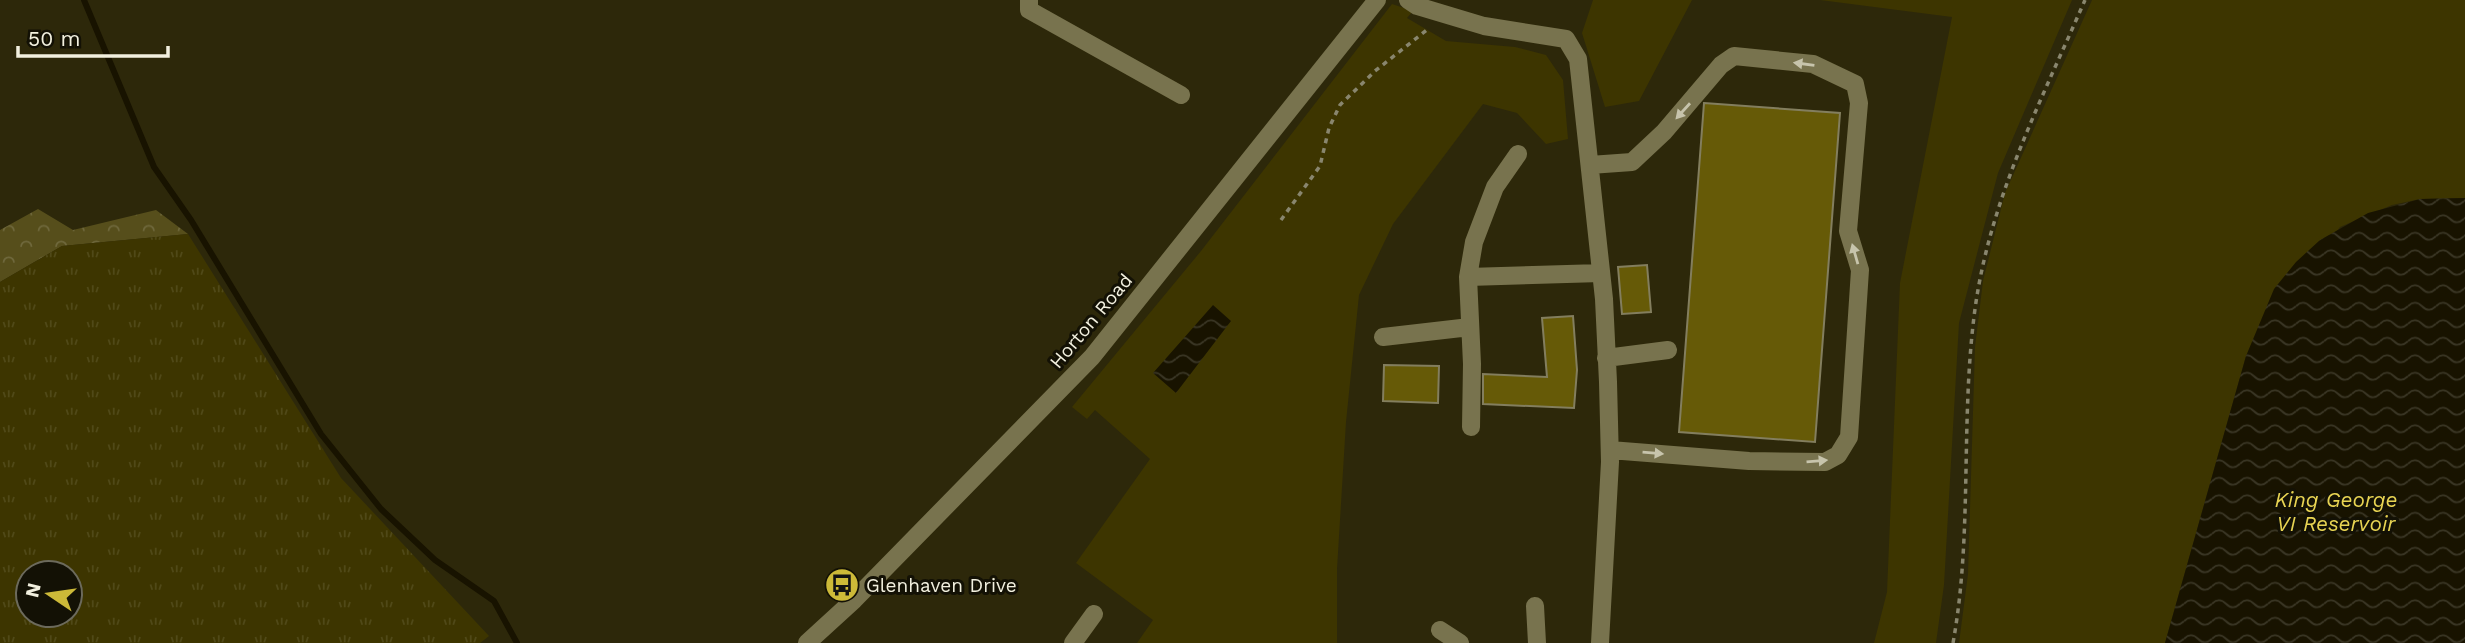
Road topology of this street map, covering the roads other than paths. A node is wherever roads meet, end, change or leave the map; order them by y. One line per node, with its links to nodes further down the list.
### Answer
1 (1029, 0): 4 (street)
2 (1377, 0): 18 (street, Horton Road)
3 (1408, 0): 6 (street)
4 (1181, 96)
5 (1518, 154): 8 (street)
6 (1590, 164): 7 (street); 14 (street, one-way to 6)
7 (1601, 273): 8 (street); 12 (street)
8 (1468, 277): 9 (street)
9 (1470, 327): 10 (street); 13 (street)
10 (1383, 337)
11 (1668, 350): 12 (street)
12 (1606, 359): 14 (street)
13 (1471, 427)
14 (1610, 450): 22 (street)
15 (1535, 606): 21 (street)
16 (1094, 614): 19 (street)
17 (1440, 629): 20 (street)
18 (807, 643)
19 (1073, 643)
20 (1460, 643)
21 (1537, 643)
22 (1600, 643)

